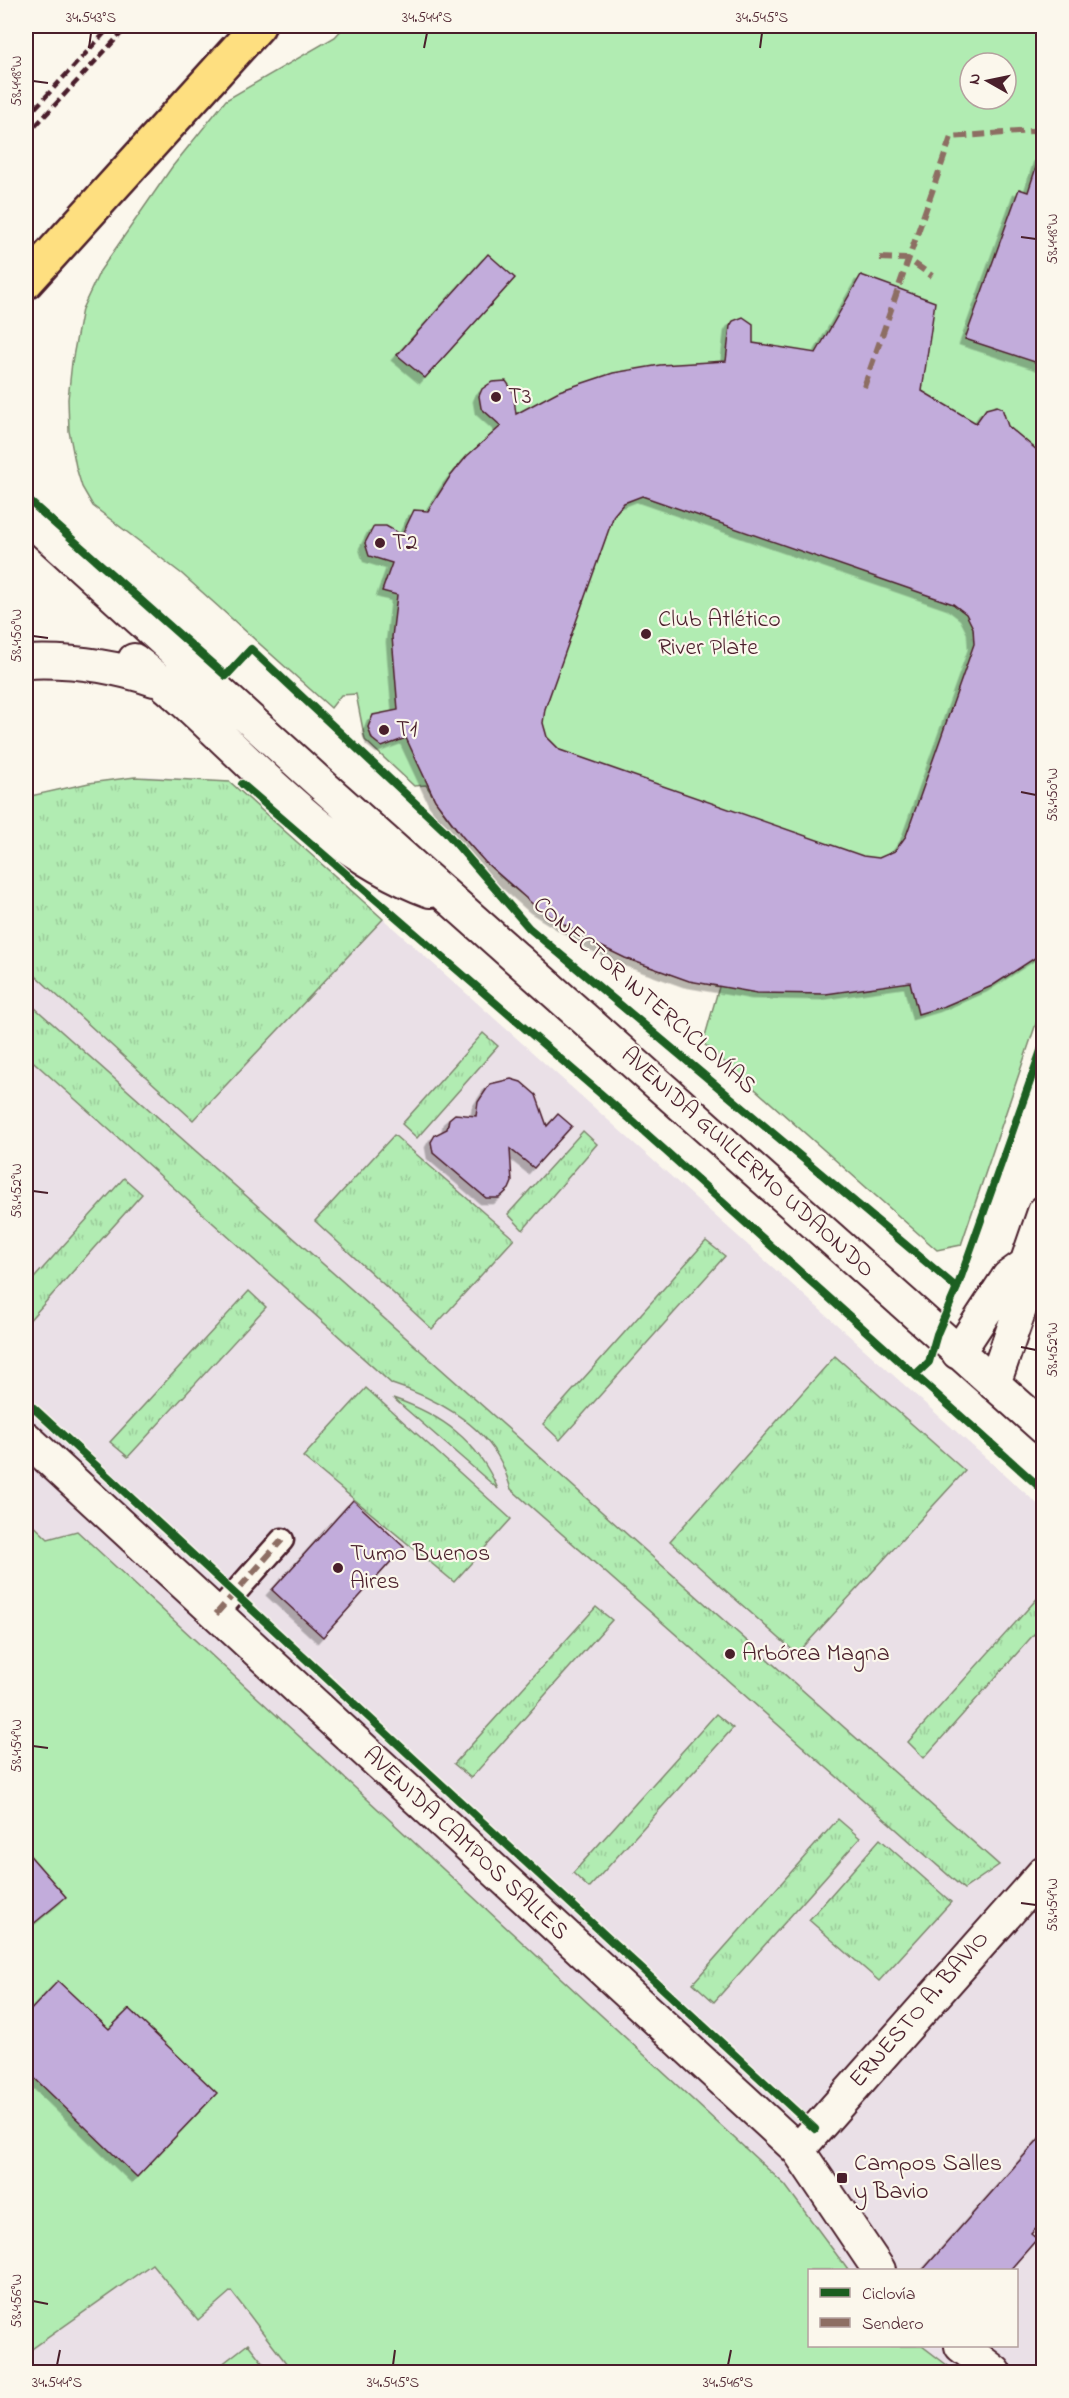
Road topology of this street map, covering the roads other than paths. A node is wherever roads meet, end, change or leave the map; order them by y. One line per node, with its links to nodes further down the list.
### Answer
1 (258, 26): 2 (highway)
2 (63, 241): 3 (highway); 4 (highway)
3 (26, 282)
4 (26, 309)
5 (26, 516): 9 (main road, AVENIDA GUILLERMO UDAONDO)
6 (134, 660): 8 (main road, AVENIDA GUILLERMO UDAONDO)
7 (26, 662): 8 (main road)
8 (167, 685): 9 (main road, AVENIDA GUILLERMO UDAONDO)
9 (450, 899): 12 (main road, AVENIDA GUILLERMO UDAONDO)
10 (1044, 1212): 11 (main road)
11 (1035, 1267): 12 (main road); 13 (main road)
12 (958, 1353): 13 (main road, AVENIDA GUILLERMO UDAONDO)
13 (994, 1384): 14 (main road, AVENIDA GUILLERMO UDAONDO)
14 (1044, 1428)
15 (26, 1438): 17 (main road, AVENIDA CAMPOS SALLES)
16 (282, 1540): 17 (street)
17 (216, 1614): 19 (main road, AVENIDA CAMPOS SALLES)
18 (1044, 1872): 19 (main road, ERNESTO A. BAVIO)
19 (798, 2150): 20 (main road, AVENIDA CAMPOS SALLES)
20 (878, 2269)
21 (962, 2347): 22 (main road)
22 (995, 2373)

